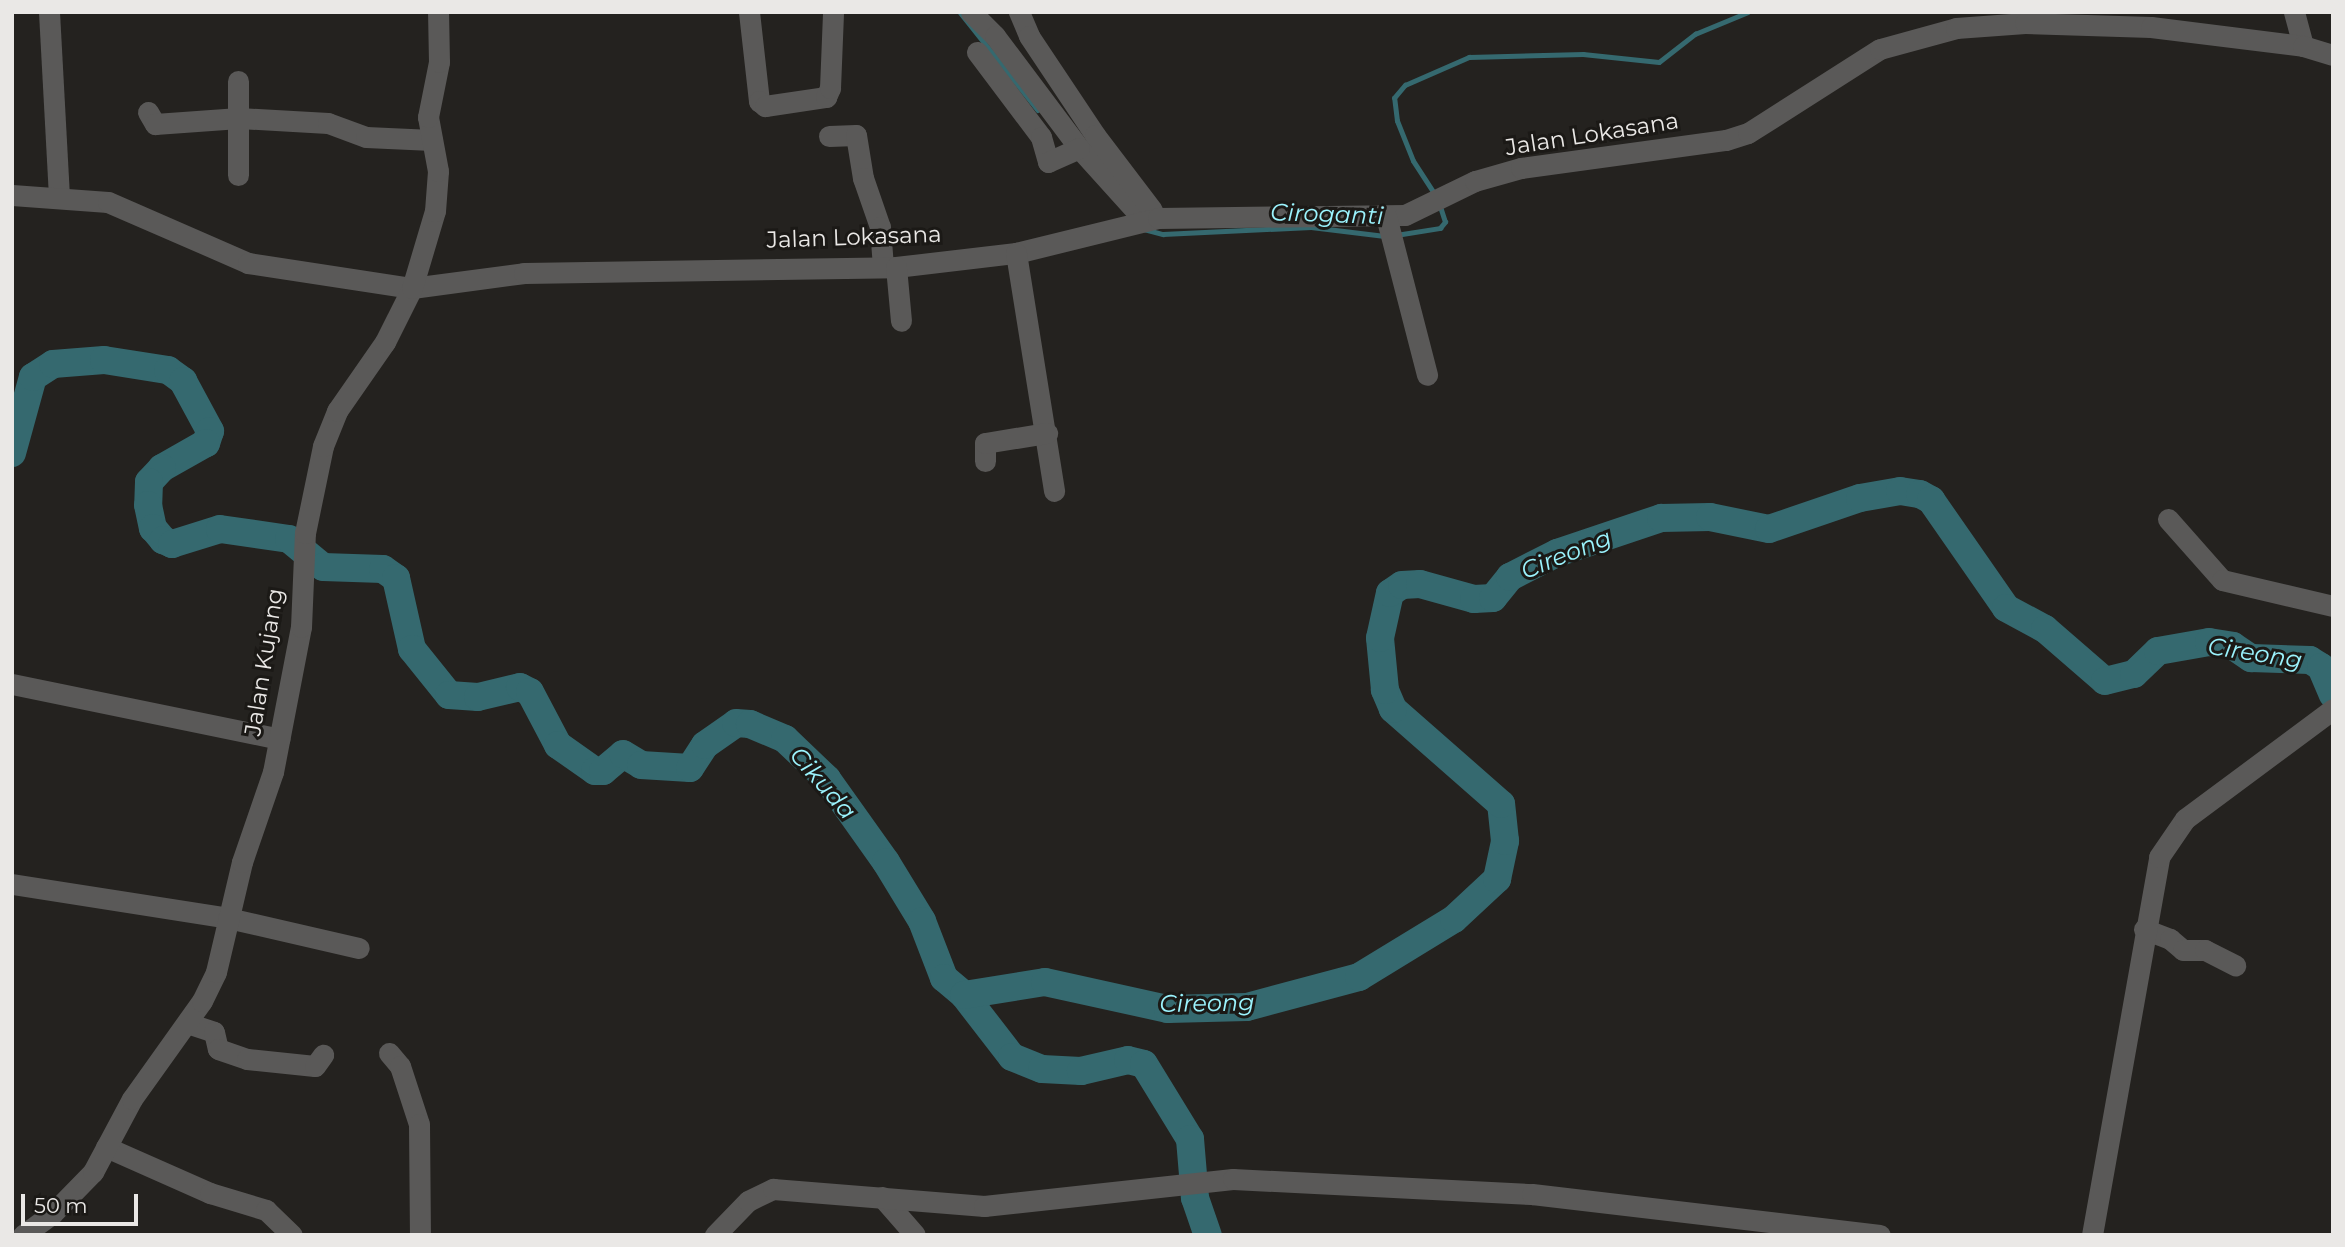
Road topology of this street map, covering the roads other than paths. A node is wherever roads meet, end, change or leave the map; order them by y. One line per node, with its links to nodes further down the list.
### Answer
1 (49, 12): 19 (street)
2 (439, 12): 15 (street, Jalan Kujang)
3 (749, 12): 4 (street)
4 (833, 12)
5 (971, 12): 9 (street)
6 (1019, 12): 20 (street)
7 (2294, 12): 8 (street)
8 (2303, 46): 10 (street, Jalan Lokasana); 21 (street, Jalan Lokasana)
9 (989, 52): 16 (street); 16 (street)
10 (2333, 55)
11 (238, 81): 13 (street)
12 (148, 112): 13 (street)
13 (239, 118): 15 (street); 17 (street)
14 (829, 136): 23 (street)
15 (432, 140): 24 (street, Jalan Kujang)
16 (1073, 152): 20 (street)
17 (238, 175)
18 (12, 195): 19 (street, Jalan Lokasana)
19 (59, 197): 24 (street, Jalan Lokasana)
20 (1143, 221): 21 (street, Jalan Lokasana); 22 (street, Jalan Lokasana)
21 (1389, 231): 26 (street)
22 (1017, 253): 23 (street, Jalan Lokasana); 27 (street)
23 (889, 267): 24 (street, Jalan Lokasana); 25 (street)
24 (412, 288): 34 (street, Jalan Kujang)
25 (901, 321)
26 (1427, 375)
27 (1047, 433): 28 (street); 29 (street)
28 (985, 461)
29 (1054, 491)
30 (2168, 519): 31 (street)
31 (2333, 606)
32 (12, 684): 34 (street)
33 (2333, 709): 37 (street)
34 (279, 739): 36 (street, Jalan Kujang)
35 (12, 884): 36 (street)
36 (229, 918): 38 (street); 40 (street, Jalan Kujang)
37 (2144, 929): 39 (street); 51 (street)
38 (359, 948)
39 (2235, 965)
40 (187, 1023): 42 (street); 43 (street, Jalan Kujang)
41 (389, 1053): 47 (street)
42 (323, 1055)
43 (106, 1147): 45 (street, Jalan Kujang); 46 (street)
44 (882, 1197): 48 (street); 49 (street); 50 (street)
45 (23, 1235)
46 (292, 1235)
47 (420, 1235)
48 (715, 1235)
49 (915, 1235)
50 (1881, 1235)
51 (2092, 1235)

